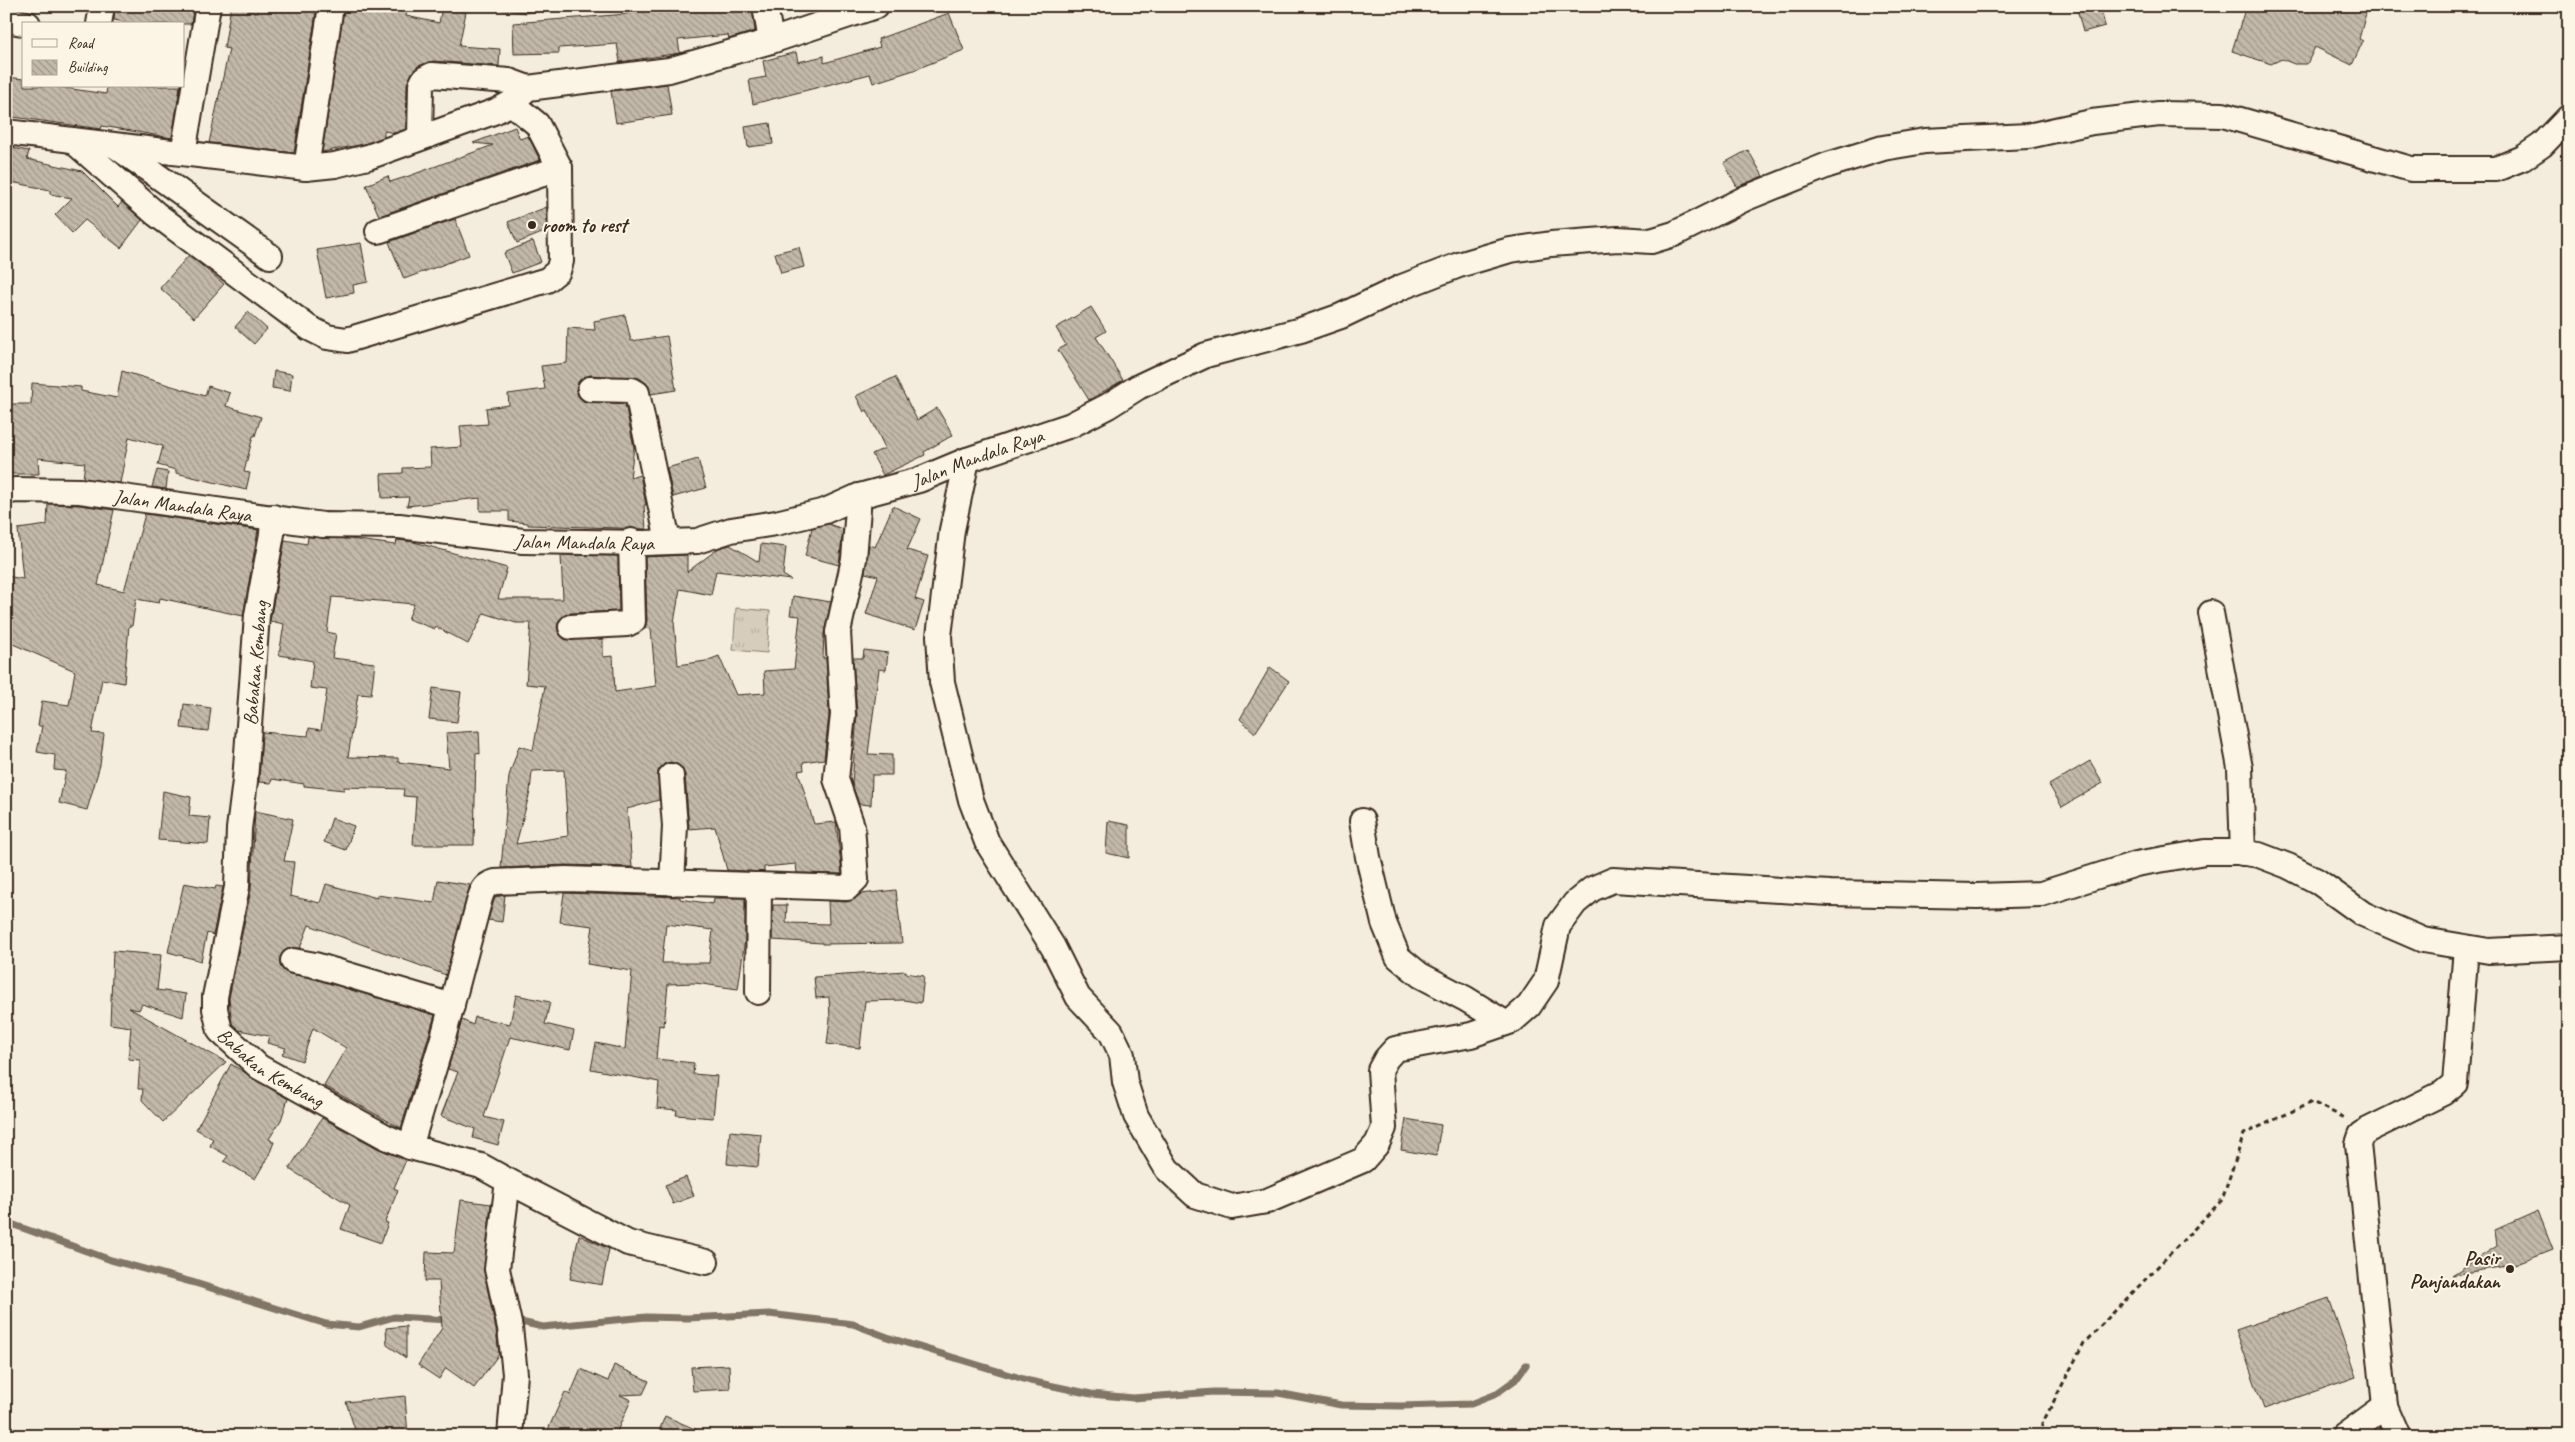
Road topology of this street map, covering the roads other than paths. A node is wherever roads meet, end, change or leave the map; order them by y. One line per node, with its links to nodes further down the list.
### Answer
1 (102, 6): 7 (street)
2 (208, 6): 16 (street)
3 (330, 6): 17 (street)
4 (765, 6): 9 (street)
5 (876, 6): 9 (street)
6 (6, 20): 8 (street)
7 (99, 22)
8 (22, 23)
9 (771, 41): 10 (street)
10 (519, 96): 13 (street); 13 (street); 18 (street)
11 (2569, 117): 22 (street, Jalan Mandala Raya)
12 (6, 132): 14 (street)
13 (420, 137): 17 (street)
14 (72, 140): 15 (street); 18 (street)
15 (114, 144): 16 (street); 20 (street)
16 (183, 153): 17 (street)
17 (306, 168)
18 (560, 168): 19 (street)
19 (378, 231)
20 (270, 256)
21 (590, 388): 27 (street)
22 (967, 460): 24 (street, Jalan Mandala Raya); 42 (street)
23 (6, 492): 25 (street, Jalan Mandala Raya)
24 (859, 496): 27 (street, Jalan Mandala Raya); 34 (street)
25 (273, 517): 26 (street, Jalan Mandala Raya); 43 (street, Babakan Kembang)
26 (631, 541): 27 (street, Jalan Mandala Raya); 29 (street)
27 (668, 541)
28 (2212, 613): 32 (street)
29 (571, 628)
30 (671, 776): 33 (street)
31 (1362, 821): 39 (street)
32 (2244, 853): 36 (street); 41 (street)
33 (672, 883): 34 (street); 40 (street)
34 (759, 885): 38 (street)
35 (2569, 947): 36 (street)
36 (2466, 948): 46 (street)
37 (293, 961): 40 (street)
38 (758, 992)
39 (1466, 999): 41 (street); 42 (street)
40 (452, 1006): 43 (street)
41 (1505, 1023): 42 (street)
42 (1482, 1030)
43 (410, 1147): 44 (street, Babakan Kembang)
44 (508, 1181): 45 (street, Babakan Kembang); 47 (street)
45 (706, 1262)
46 (2385, 1406): 48 (street); 49 (street)
47 (510, 1436)
48 (2344, 1436)
49 (2398, 1436)

